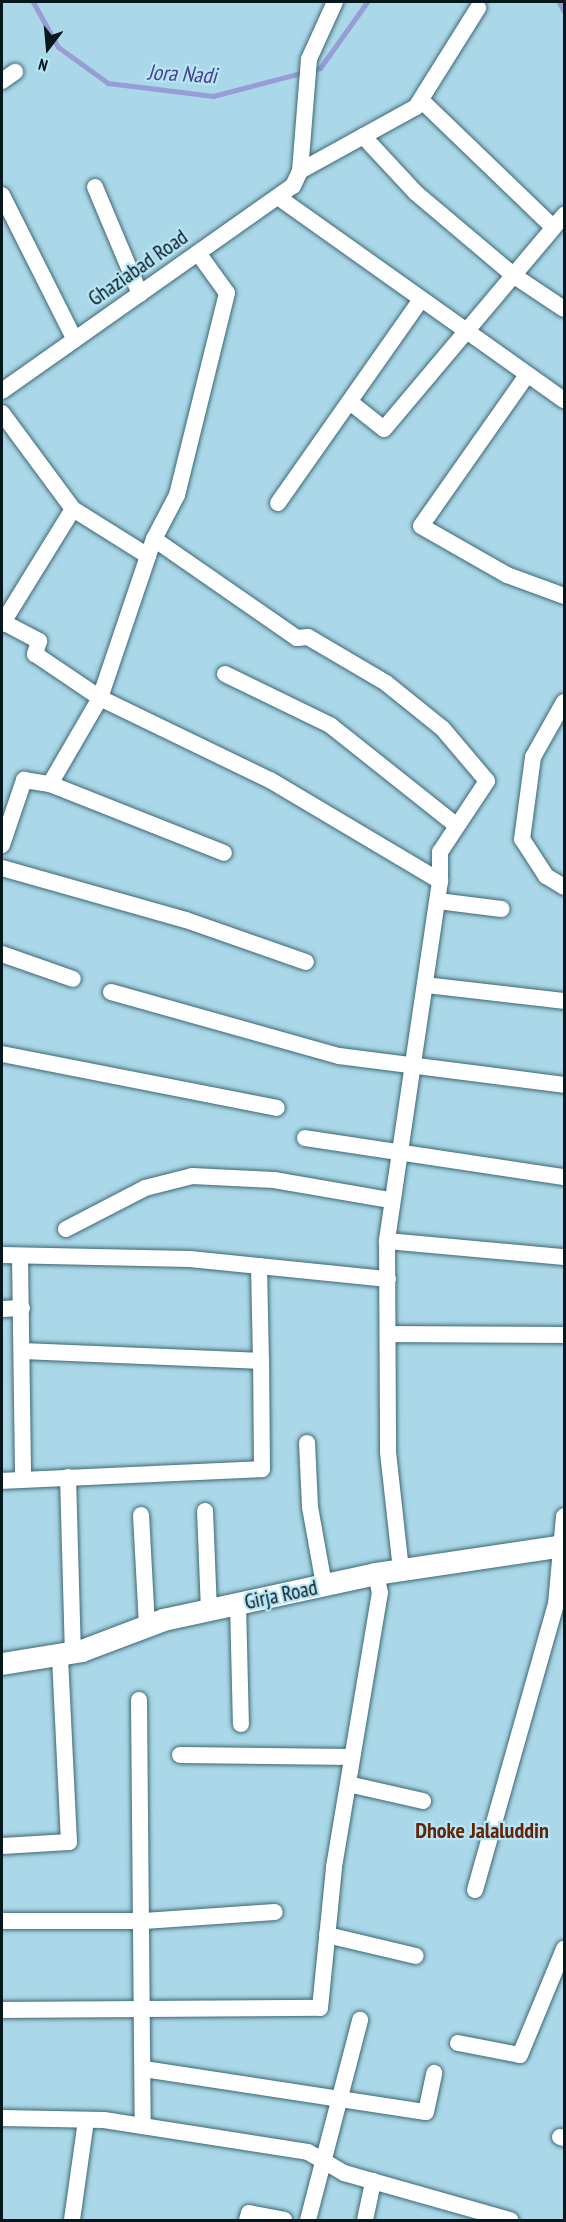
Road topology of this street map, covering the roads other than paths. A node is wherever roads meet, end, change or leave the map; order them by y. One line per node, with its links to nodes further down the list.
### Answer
1 (335, 2): 5 (street)
2 (478, 8): 3 (street)
3 (421, 100): 4 (street, Ghaziabad Road); 9 (street)
4 (363, 136): 5 (street, Ghaziabad Road); 11 (street)
5 (299, 175): 8 (street, Ghaziabad Road)
6 (95, 187): 12 (street)
7 (2, 195): 16 (street)
8 (278, 196): 10 (street, Ghaziabad Road); 13 (street)
9 (559, 221): 11 (street)
10 (198, 253): 12 (street, Ghaziabad Road); 24 (street)
11 (513, 275): 14 (street); 15 (street)
12 (140, 294): 16 (street, Ghaziabad Road)
13 (420, 301): 15 (street); 20 (street)
14 (564, 309)
15 (468, 333): 17 (street); 20 (street)
16 (75, 340): 18 (street, Ghaziabad Road)
17 (527, 375): 19 (street); 26 (street)
18 (2, 388)
19 (564, 400)
20 (350, 402): 22 (street)
21 (2, 412): 23 (street)
22 (278, 503)
23 (73, 509): 25 (street); 27 (street)
24 (154, 539): 25 (street); 33 (street)
25 (148, 556): 30 (street)
26 (564, 596)
27 (7, 602): 28 (street)
28 (2, 623): 30 (street)
29 (225, 674): 33 (street)
30 (100, 698): 32 (street); 37 (street)
31 (564, 702): 38 (street)
32 (50, 784): 34 (street); 35 (street)
33 (457, 826): 37 (street)
34 (2, 845)
35 (224, 853)
36 (2, 868): 42 (street)
37 (440, 881): 39 (street)
38 (564, 887)
39 (438, 901): 40 (street); 44 (street)
40 (501, 909)
41 (2, 954): 43 (street)
42 (306, 962)
43 (73, 979)
44 (426, 985): 46 (street); 48 (street)
45 (111, 992): 48 (street)
46 (564, 1001)
47 (2, 1054): 50 (street)
48 (414, 1069): 49 (street); 52 (street)
49 (564, 1085)
50 (277, 1108)
51 (305, 1138): 52 (street)
52 (397, 1154): 53 (street); 54 (street)
53 (564, 1177)
54 (390, 1200): 55 (street); 56 (street)
55 (66, 1229)
56 (387, 1240): 59 (street); 61 (street)
57 (2, 1255): 58 (street)
58 (20, 1257): 60 (street); 62 (street)
59 (564, 1257)
60 (259, 1266): 61 (street); 67 (street)
61 (388, 1279): 64 (street)
62 (22, 1308): 63 (street); 66 (street)
63 (2, 1309)
64 (388, 1334): 65 (street); 76 (street)
65 (564, 1335)
66 (24, 1351): 67 (street); 70 (street)
67 (261, 1361): 69 (street)
68 (308, 1443): 78 (street)
69 (68, 1477): 70 (street); 82 (street)
70 (22, 1479): 71 (street)
71 (2, 1480)
72 (205, 1511): 80 (street)
73 (141, 1515): 81 (street)
74 (564, 1516): 75 (street)
75 (563, 1546): 76 (main road, Girja Road); 91 (street)
76 (401, 1569): 77 (main road, Girja Road)
77 (376, 1574): 78 (main road, Girja Road); 87 (street)
78 (324, 1586): 79 (main road, Girja Road)
79 (238, 1604): 80 (main road, Girja Road); 85 (street)
80 (209, 1611): 81 (main road, Girja Road)
81 (147, 1627): 82 (main road, Girja Road)
82 (67, 1654): 83 (main road, Girja Road); 90 (street)
83 (2, 1664)
84 (139, 1700): 93 (street)
85 (241, 1724)
86 (180, 1755): 87 (street)
87 (352, 1757): 88 (street)
88 (348, 1784): 89 (street); 95 (street)
89 (423, 1801)
90 (2, 1846)
91 (474, 1890)
92 (275, 1912): 93 (street)
93 (144, 1921): 94 (street); 99 (street)
94 (2, 1922)
95 (327, 1935): 97 (street); 99 (street)
96 (564, 1949): 101 (street)
97 (416, 1956)
98 (2, 2010): 99 (street)
99 (145, 2011): 102 (street)
100 (360, 2020): 104 (street)
101 (458, 2043)
102 (144, 2069): 104 (street); 107 (street)
103 (434, 2073): 104 (street)
104 (342, 2099): 108 (street)
105 (2, 2118): 106 (street)
106 (86, 2120): 107 (street); 110 (street)
107 (143, 2126): 108 (street)
108 (326, 2163): 109 (street); 113 (street)
109 (373, 2181): 114 (street); 115 (street)
110 (72, 2220)
111 (247, 2220): 112 (street)
112 (284, 2220)
113 (308, 2220)
114 (365, 2220)
115 (510, 2220)

